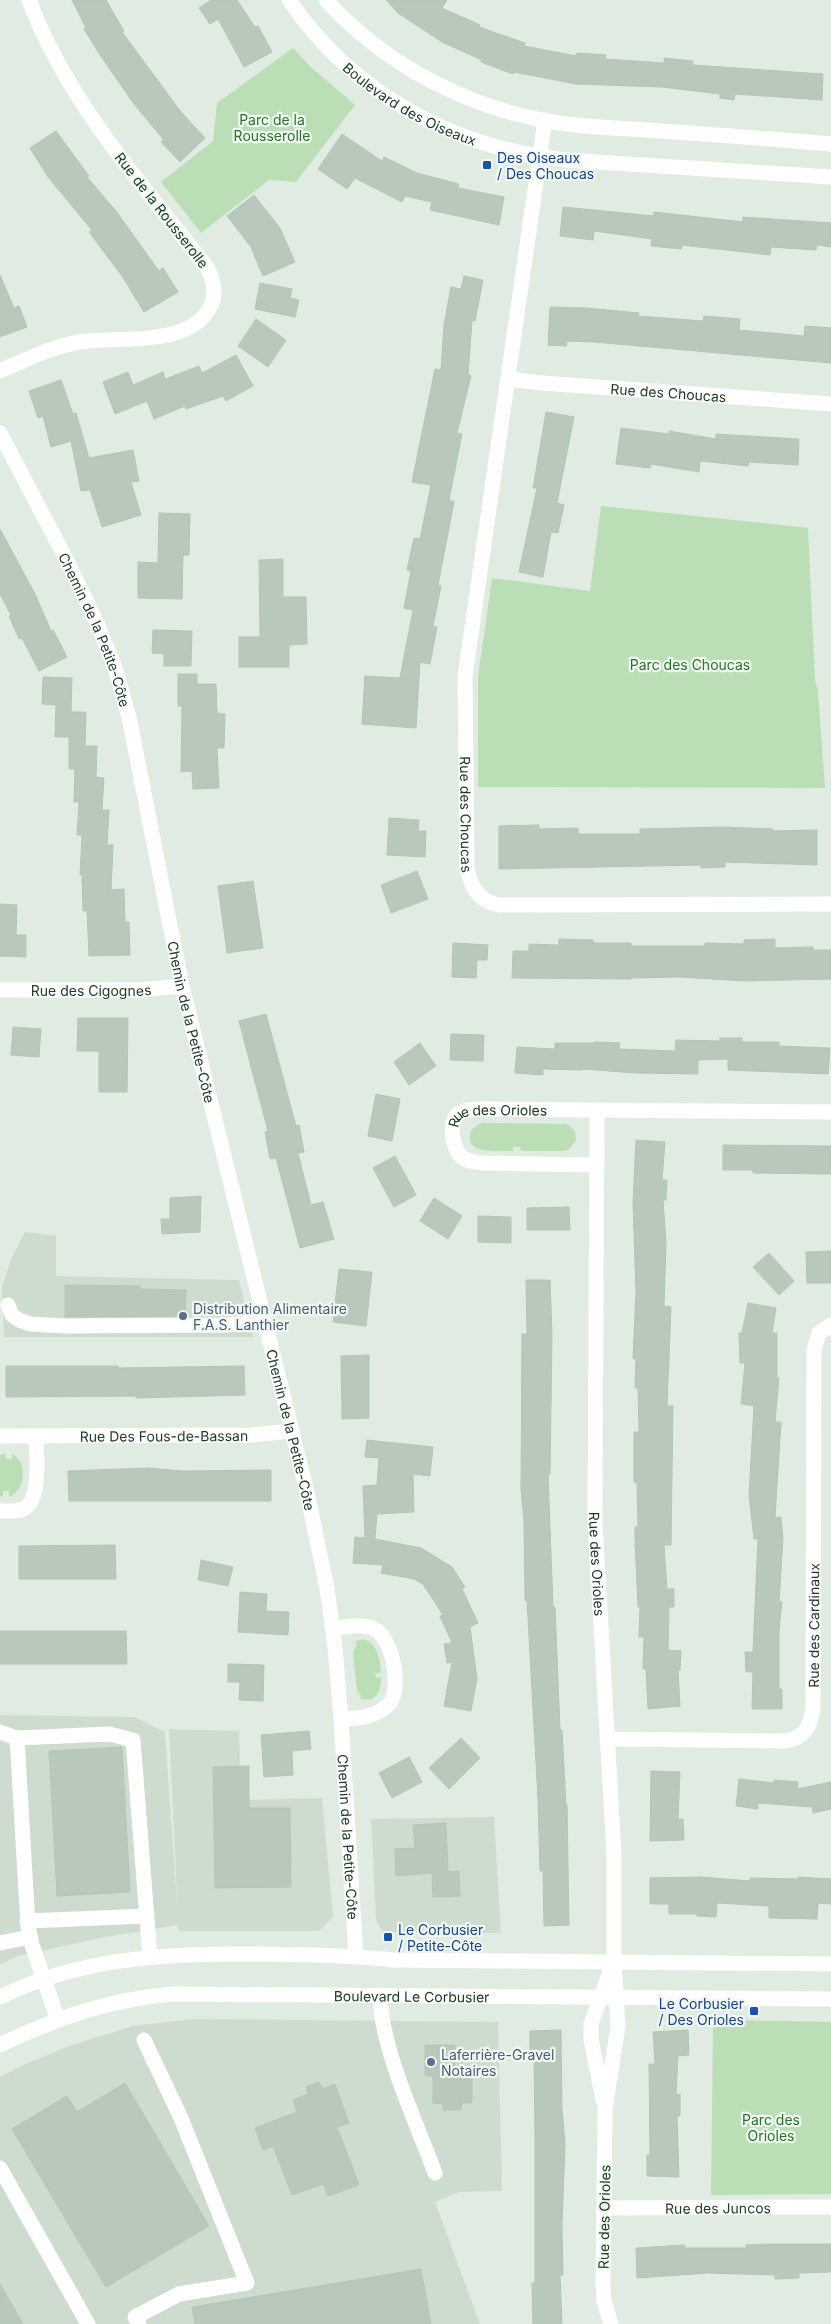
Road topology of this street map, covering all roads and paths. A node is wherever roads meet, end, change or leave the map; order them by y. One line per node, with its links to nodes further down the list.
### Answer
1 (29, 0): 8 (street, Rue de la Rousserolle)
2 (289, 0): 6 (street, Boulevard des Oiseaux)
3 (326, 0): 4 (street, Boulevard des Oiseaux)
4 (545, 120): 5 (street, Boulevard des Oiseaux); 6 (street, Rue des Choucas)
5 (831, 144)
6 (540, 156): 7 (street, Boulevard des Oiseaux); 9 (street, Rue des Choucas)
7 (831, 177)
8 (0, 372)
9 (508, 378): 10 (street, Rue des Choucas); 12 (street, Rue des Choucas)
10 (831, 404)
11 (0, 433): 13 (street, Chemin de la Petite-Côte)
12 (831, 904)
13 (182, 986): 14 (street, Rue des Cigognes); 19 (street, Chemin de la Petite-Côte)
14 (0, 990)
15 (597, 1110): 16 (street, Rue des Orioles); 17 (street, Rue des Orioles); 17 (street, Rue des Orioles)
16 (831, 1112)
17 (597, 1165): 29 (street, Rue des Orioles)
18 (14, 1310): 19 (street)
19 (264, 1320): 21 (street, Chemin de la Petite-Côte)
20 (831, 1325): 29 (street, Rue des Cardinaux)
21 (291, 1430): 23 (street, Rue Des Fous-de-Bassan); 25 (street, Chemin de la Petite-Côte)
22 (0, 1436): 23 (street, Rue Des Fous-de-Bassan)
23 (36, 1436): 24 (street)
24 (0, 1511)
25 (333, 1629): 26 (street, Chemin de la Petite-Côte); 26 (street)
26 (341, 1719): 34 (street, Chemin de la Petite-Côte)
27 (0, 1732): 28 (street)
28 (17, 1738): 30 (street); 31 (street)
29 (607, 1740): 36 (street, Rue des Orioles)
30 (147, 1916): 31 (street); 35 (street)
31 (27, 1921): 32 (street)
32 (30, 1937): 33 (street); 38 (street)
33 (0, 1943)
34 (356, 1956): 35 (street); 36 (street)
35 (150, 1957): 38 (street)
36 (614, 1962): 37 (street); 41 (street, Rue des Orioles); 42 (street, Rue des Orioles)
37 (831, 1964)
38 (43, 1978): 40 (street); 44 (street)
39 (380, 1995): 41 (street, Boulevard Le Corbusier); 44 (street, Boulevard Le Corbusier); 49 (street)
40 (0, 1997)
41 (600, 1997): 42 (street, Boulevard Le Corbusier); 47 (street, Rue des Orioles)
42 (617, 1997): 43 (street, Boulevard Le Corbusier); 47 (street, Rue des Orioles)
43 (831, 1999)
44 (58, 2020): 46 (street, Boulevard Le Corbusier)
45 (144, 2040): 53 (street)
46 (0, 2045)
47 (605, 2109): 51 (street, Rue des Orioles)
48 (0, 2168): 52 (street)
49 (435, 2173)
50 (831, 2207): 51 (street, Rue des Juncos)
51 (604, 2208): 54 (street, Rue des Orioles)
52 (88, 2324)
53 (139, 2324)
54 (612, 2324)

